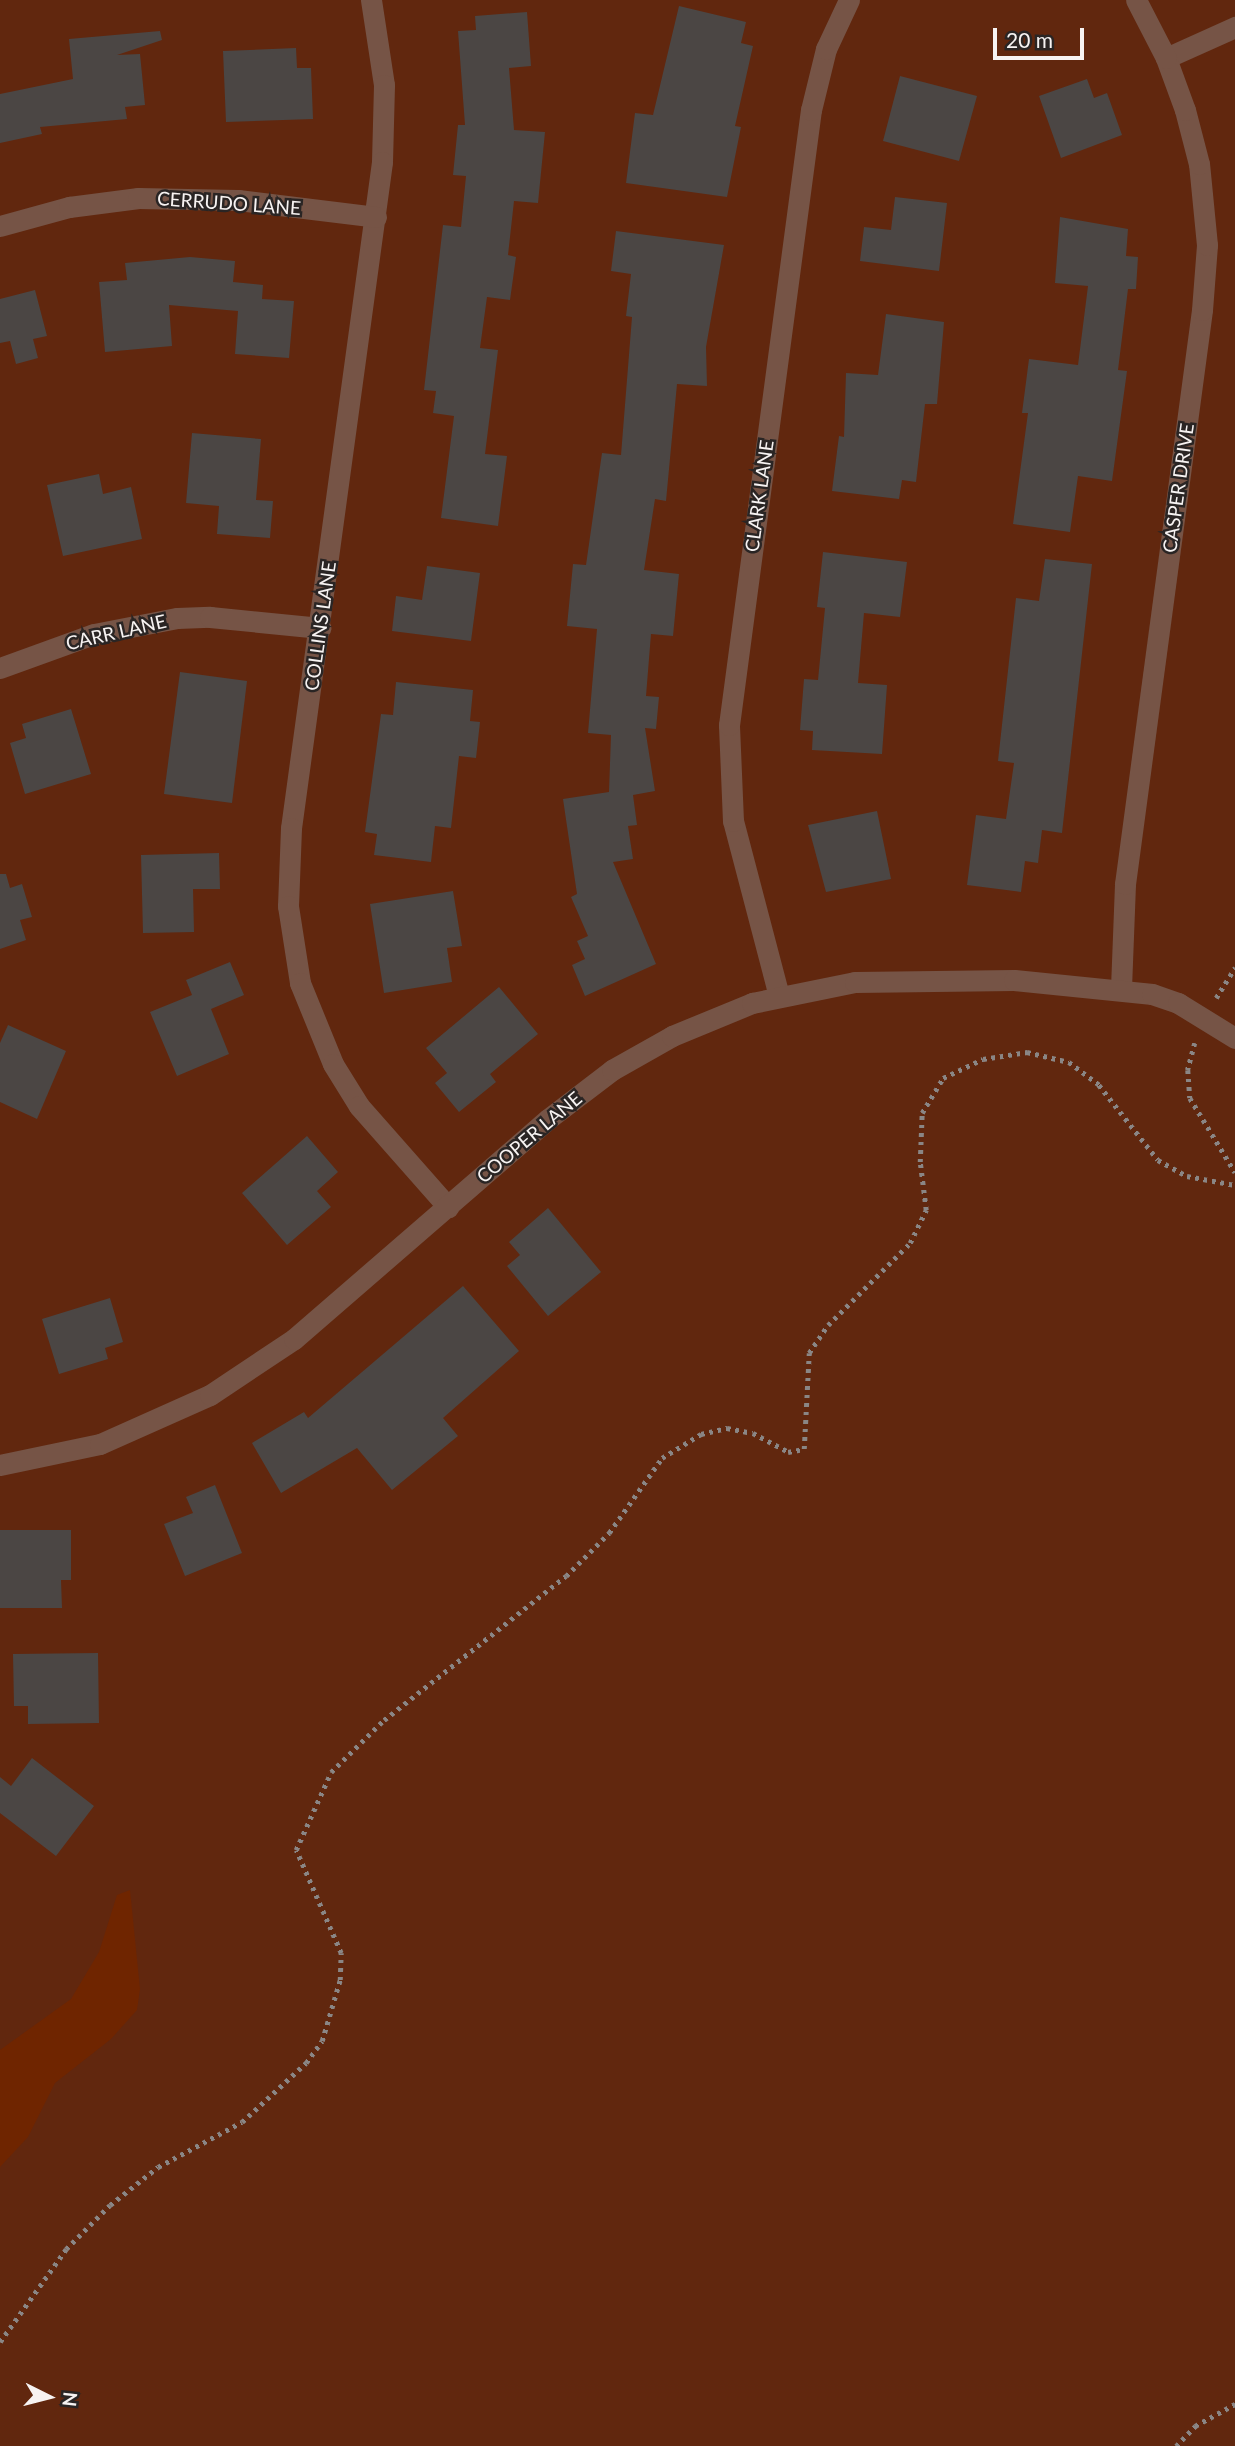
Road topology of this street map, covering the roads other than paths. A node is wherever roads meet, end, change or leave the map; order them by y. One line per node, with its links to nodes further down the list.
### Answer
1 (371, 0): 6 (street, COLLINS LANE)
2 (849, 0): 11 (street, CLARK LANE)
3 (1136, 0): 5 (street, CASPER DRIVE)
4 (1235, 27): 5 (street)
5 (1166, 58): 10 (street, CASPER DRIVE)
6 (376, 217): 7 (street, CERRUDO LANE); 8 (street, COLLINS LANE)
7 (0, 226)
8 (320, 628): 9 (street, CARR LANE); 13 (street, COLLINS LANE)
9 (0, 668)
10 (1121, 988): 11 (street, COOPER LANE); 12 (street, COOPER LANE)
11 (779, 996): 13 (street, COOPER LANE)
12 (1235, 1038)
13 (448, 1207): 14 (street, COOPER LANE)
14 (0, 1465)

